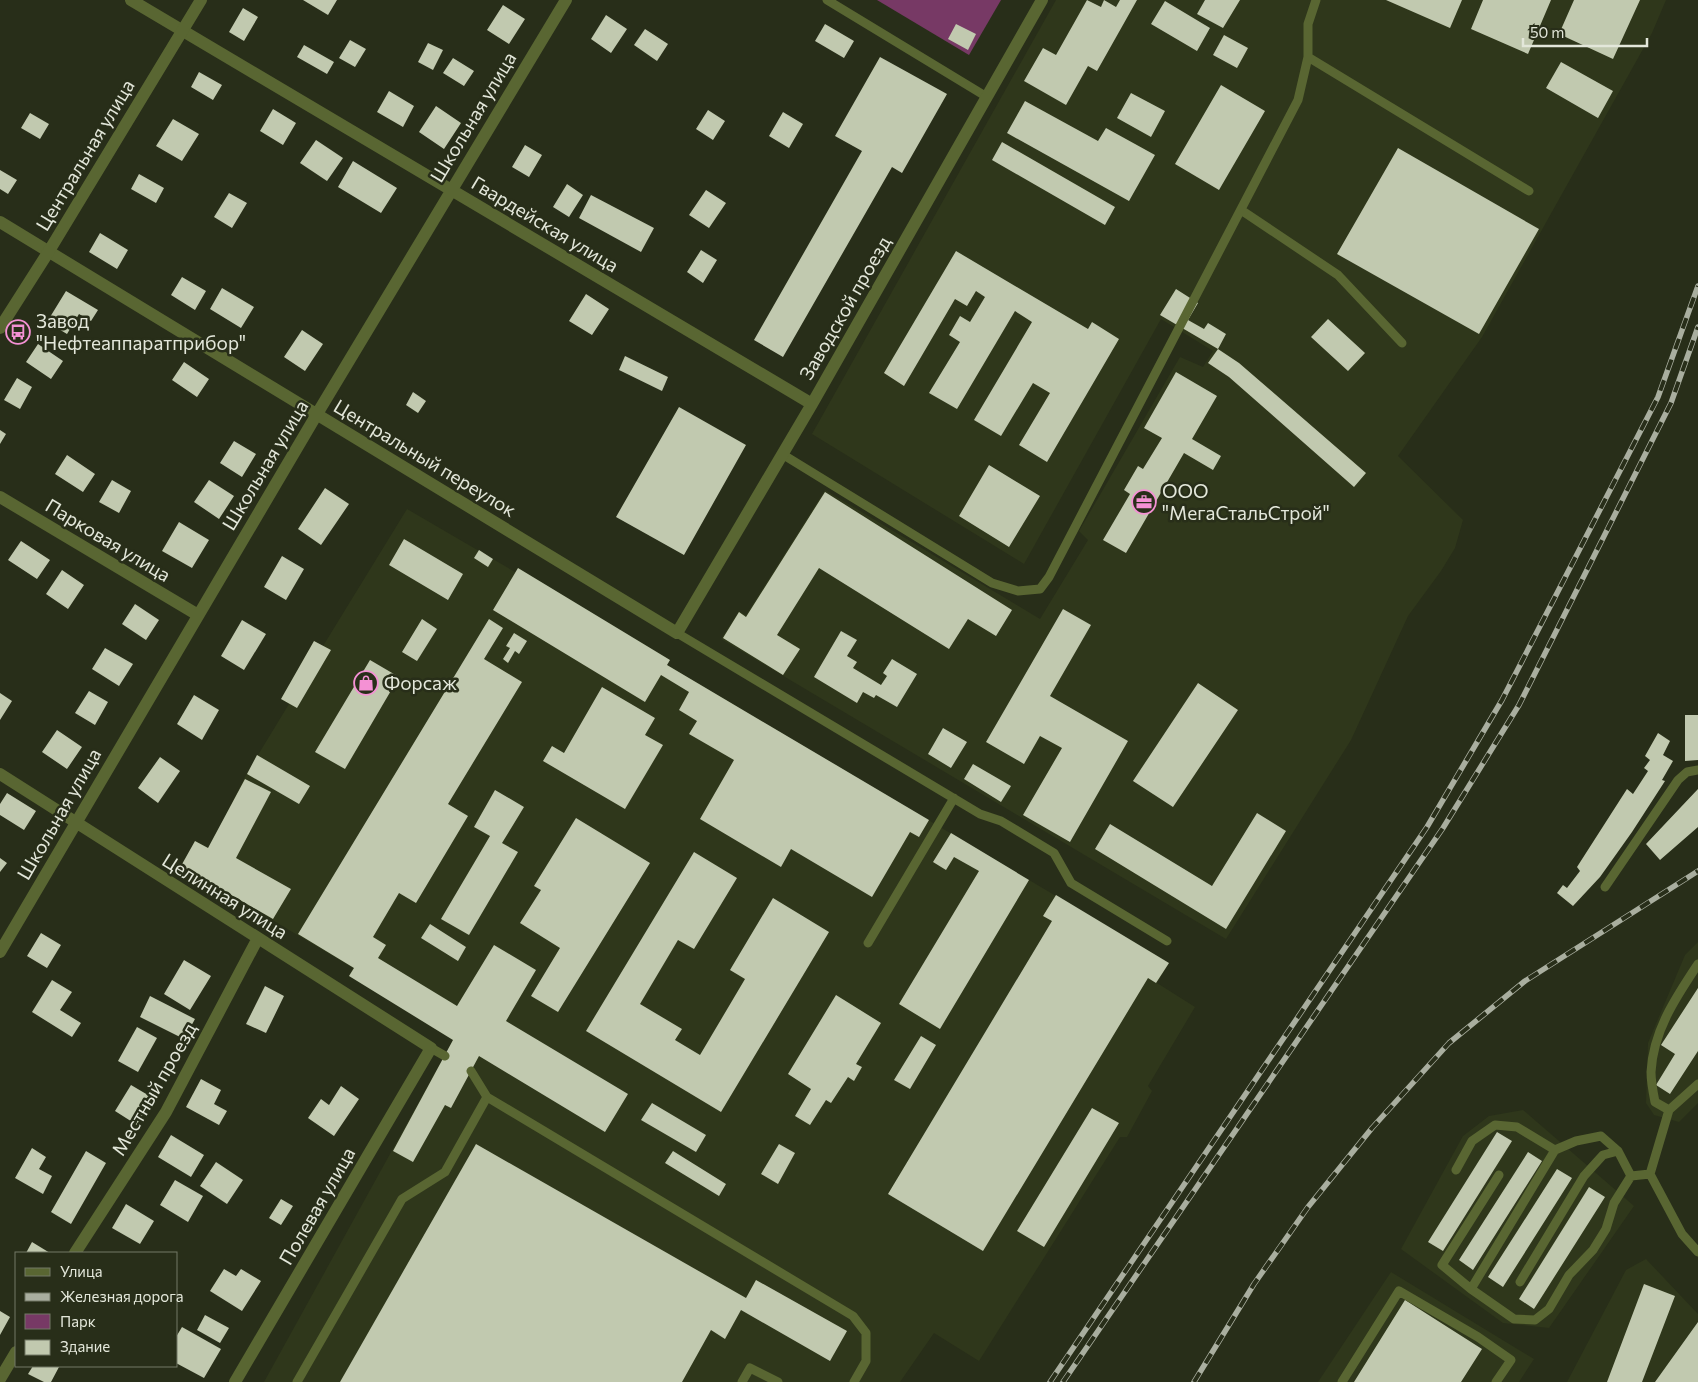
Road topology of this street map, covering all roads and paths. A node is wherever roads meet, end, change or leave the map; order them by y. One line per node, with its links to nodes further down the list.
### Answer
1 (131, 0): 7 (street, Гвардейская улица)
2 (201, 0): 7 (street, Центральная улица)
3 (566, 0): 10 (street, Школьная улица)
4 (827, 0): 9 (lane)
5 (1042, 0): 9 (street, Заводской проезд)
6 (1316, 0): 8 (lane)
7 (182, 31): 10 (street, Гвардейская улица); 14 (street, Центральная улица)
8 (1308, 57): 11 (lane); 12 (lane)
9 (987, 97): 17 (street, Заводской проезд)
10 (450, 190): 17 (street, Гвардейская улица); 18 (street, Школьная улица)
11 (1529, 191)
12 (1241, 210): 16 (lane); 19 (lane)
13 (0, 222): 14 (street, Центральный переулок)
14 (49, 251): 15 (street, Центральная улица); 18 (street, Центральный переулок)
15 (0, 328)
16 (1402, 343)
17 (812, 404): 19 (street, Заводской проезд)
18 (316, 414): 21 (street, Школьная улица); 22 (street, Центральный переулок)
19 (782, 454): 22 (street, Заводской проезд)
20 (0, 497): 21 (street, Парковая улица)
21 (198, 615): 26 (street, Школьная улица)
22 (677, 633): 25 (lane)
23 (1698, 770): 27 (lane)
24 (0, 774): 26 (street, Целинная улица)
25 (954, 798): 29 (lane); 30 (lane)
26 (75, 823): 28 (street, Целинная улица); 31 (street, Школьная улица)
27 (1604, 887)
28 (258, 938): 33 (street, Целинная улица); 45 (street, Местный проезд)
29 (1167, 941)
30 (868, 944)
31 (0, 952)
32 (1698, 964): 38 (lane)
33 (431, 1048): 34 (lane); 51 (street, Полевая улица)
34 (445, 1056)
35 (471, 1071): 37 (lane)
36 (1698, 1084): 38 (lane)
37 (488, 1097): 52 (lane); 55 (lane)
38 (1669, 1110): 42 (lane)
39 (1555, 1150): 40 (lane); 41 (lane); 48 (lane)
40 (1618, 1150): 44 (lane); 47 (lane)
41 (1456, 1170)
42 (1650, 1174): 44 (lane); 46 (lane)
43 (1498, 1175): 48 (lane)
44 (1631, 1176): 48 (lane)
45 (76, 1252)
46 (1698, 1252)
47 (1520, 1282)
48 (1471, 1290)
49 (15, 1354): 50 (street)
50 (0, 1380)
51 (235, 1382)
52 (297, 1382)
53 (742, 1382): 54 (lane)
54 (778, 1382)
55 (854, 1382)
56 (1342, 1382): 57 (lane)
57 (1496, 1382)

